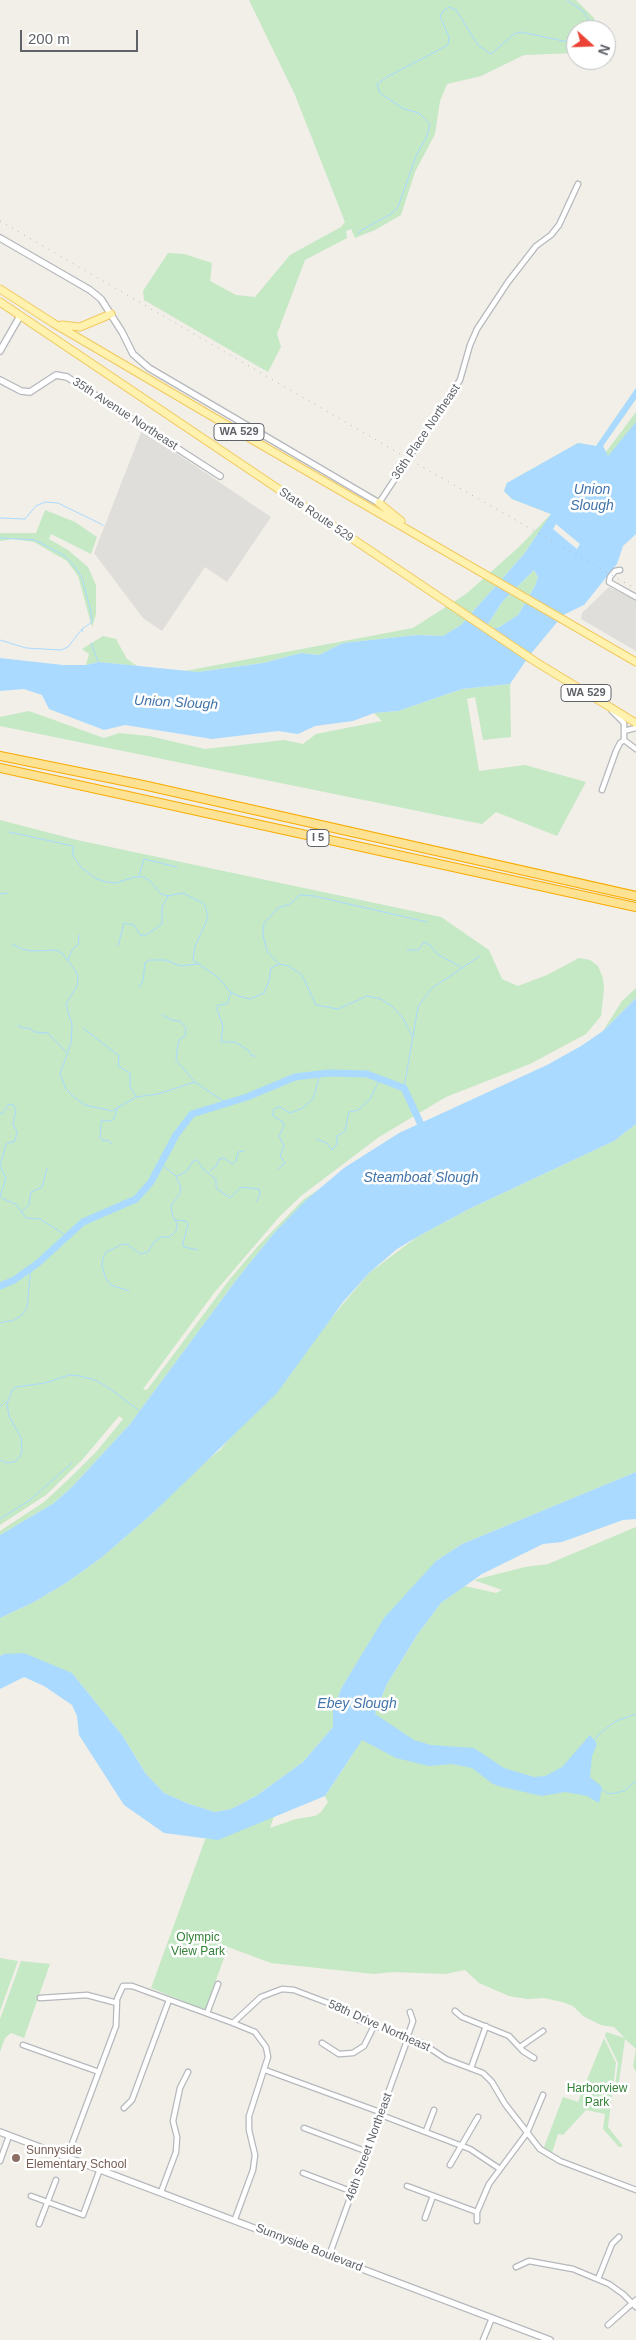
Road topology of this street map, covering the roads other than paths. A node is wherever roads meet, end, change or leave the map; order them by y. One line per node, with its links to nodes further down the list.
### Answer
1 (578, 184): 11 (street, 36th Place Northeast)
2 (0, 238): 5 (street)
3 (0, 289): 7 (main road, WA 529)
4 (0, 302): 6 (main road, State Route 529 / WA 529)
5 (111, 314): 7 (main road); 11 (street)
6 (20, 316): 8 (street); 16 (main road, State Route 529 / WA 529)
7 (53, 323): 12 (main road, WA 529)
8 (0, 351)
9 (0, 380): 10 (street, 35th Avenue Northeast)
10 (220, 476)
11 (379, 503): 12 (main road)
12 (419, 536): 15 (main road, WA 529)
13 (620, 570): 14 (street)
14 (636, 597)
15 (634, 659)
16 (604, 704): 17 (main road, State Route 529 / WA 529); 19 (street)
17 (636, 723)
18 (636, 728): 19 (street)
19 (624, 731): 20 (street)
20 (624, 740): 21 (street); 24 (street)
21 (636, 749)
22 (0, 756): 25 (highway, I 5)
23 (0, 768): 26 (highway, I 5)
24 (602, 790)
25 (636, 896)
26 (636, 907)
27 (218, 1984): 33 (street)
28 (40, 1998): 30 (street)
29 (169, 2000): 30 (street); 33 (street); 48 (street)
30 (117, 2003): 45 (street)
31 (410, 2012): 38 (street, 46th Street Northeast)
32 (455, 2012): 36 (street)
33 (207, 2013): 34 (street)
34 (233, 2023): 35 (street, 58th Drive Northeast); 44 (street)
35 (374, 2026): 38 (street, 58th Drive Northeast); 39 (street)
36 (486, 2026): 41 (street); 43 (street)
37 (543, 2031): 41 (street)
38 (408, 2038): 43 (street, 58th Drive Northeast); 50 (street, 46th Street Northeast)
39 (322, 2043)
40 (23, 2045): 45 (street)
41 (520, 2047): 42 (street)
42 (534, 2058)
43 (471, 2068): 55 (street, 58th Drive Northeast)
44 (265, 2070): 50 (street); 75 (street)
45 (99, 2072): 59 (street)
46 (188, 2072): 68 (street)
47 (543, 2095): 55 (street)
48 (124, 2108)
49 (434, 2110): 53 (street)
50 (381, 2115): 53 (street); 58 (street, 46th Street Northeast)
51 (478, 2118): 57 (street)
52 (304, 2128): 58 (street)
53 (426, 2131): 57 (street)
54 (0, 2132): 56 (street)
55 (526, 2134): 63 (street); 67 (street, 58th Drive Northeast)
56 (9, 2136): 59 (street, Sunnyside Boulevard); 60 (street)
57 (463, 2146): 61 (street); 63 (street)
58 (368, 2152): 69 (street, 46th Street Northeast)
59 (67, 2156): 62 (street, Sunnyside Boulevard)
60 (0, 2161)
61 (450, 2165)
62 (100, 2169): 68 (street, Sunnyside Boulevard); 72 (street)
63 (500, 2169): 73 (street)
64 (303, 2173): 69 (street)
65 (56, 2180): 72 (street)
66 (407, 2186): 71 (street)
67 (636, 2190)
68 (161, 2192): 75 (street, Sunnyside Boulevard)
69 (353, 2192): 79 (street, 46th Street Northeast)
70 (31, 2196): 72 (street)
71 (433, 2196): 73 (street); 74 (street)
72 (47, 2202): 77 (street)
73 (477, 2212): 76 (street)
74 (426, 2218)
75 (235, 2219): 79 (street, Sunnyside Boulevard)
76 (477, 2221)
77 (38, 2224)
78 (619, 2237): 81 (street)
79 (329, 2256): 84 (street, Sunnyside Boulevard)
80 (516, 2267): 81 (street)
81 (598, 2279): 82 (street)
82 (634, 2301): 83 (street); 85 (street)
83 (636, 2307)
84 (492, 2318): 86 (street); 87 (street, Sunnyside Boulevard)
85 (608, 2324)
86 (484, 2340)
87 (550, 2340)

